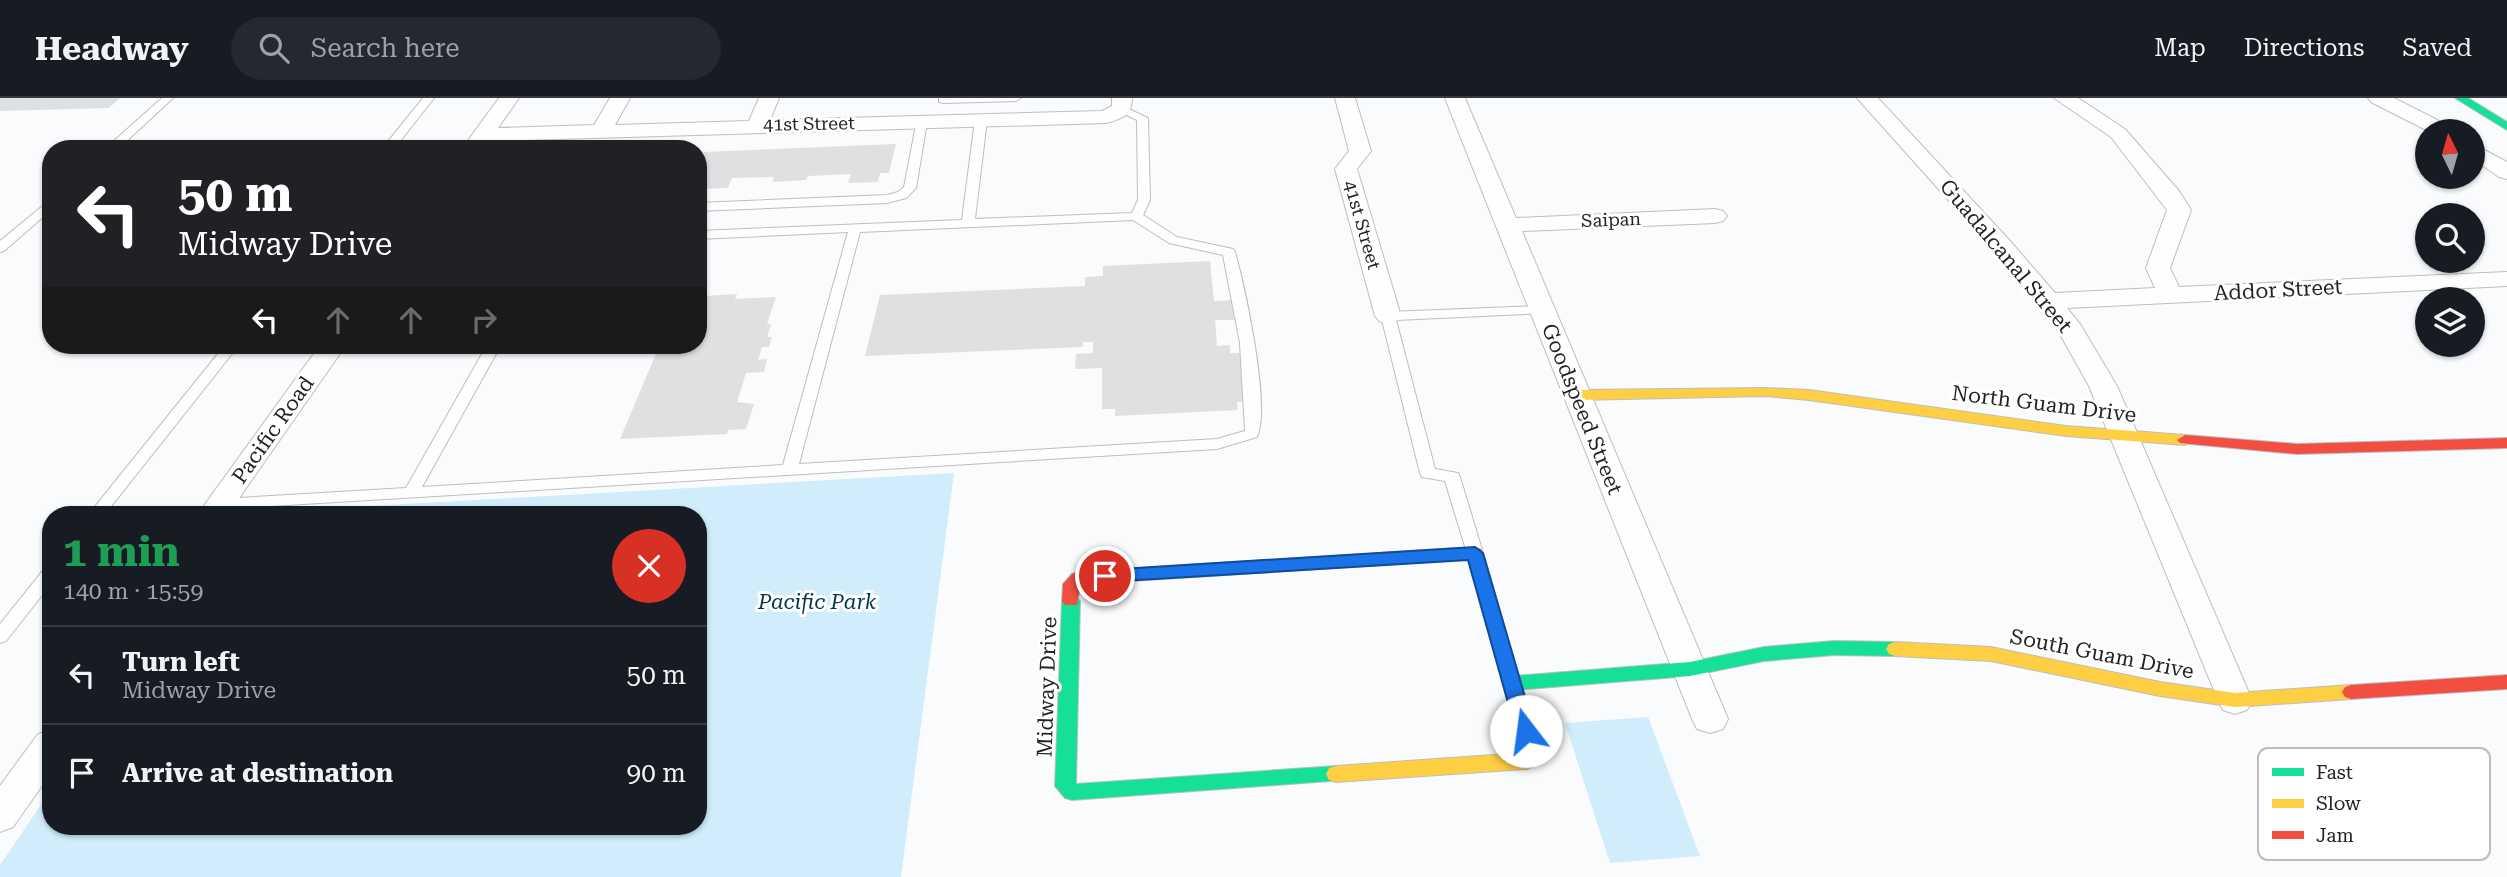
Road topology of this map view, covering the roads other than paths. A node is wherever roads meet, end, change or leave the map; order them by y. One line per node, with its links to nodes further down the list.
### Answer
1 (168, 98): 21 (lane)
2 (429, 98): 22 (lane)
3 (509, 98): 23 (street)
4 (620, 98): 20 (street)
5 (769, 98): 18 (street)
6 (1016, 98): 13 (lane)
7 (1345, 98): 40 (street, 41st Street)
8 (1455, 98): 32 (street, Goodspeed Street)
9 (1867, 98): 38 (street, Guadalcanal Street)
10 (2064, 98): 37 (street)
11 (2378, 98): 15 (street)
12 (2460, 98): 19 (street)
13 (943, 100)
14 (1122, 104): 16 (street, 41st Street); 29 (lane)
15 (2421, 119)
16 (981, 120): 17 (street, 41st Street); 31 (lane)
17 (921, 122): 18 (street, 41st Street); 27 (lane)
18 (758, 125): 20 (street, 41st Street)
19 (2507, 127)
20 (601, 131): 24 (street, 41st Street)
21 (121, 140)
22 (395, 140)
23 (478, 140)
24 (500, 140)
25 (2485, 157): 26 (street)
26 (2507, 172)
27 (707, 207)
28 (42, 211): 35 (lane)
29 (1136, 216): 31 (lane); 47 (lane)
30 (1715, 216): 32 (street, Saipan)
31 (968, 223): 33 (lane)
32 (1506, 225): 39 (street, Goodspeed Street)
33 (855, 228): 34 (lane); 47 (lane)
34 (707, 235)
35 (0, 248)
36 (2507, 279): 37 (street, Addor Street)
37 (2170, 295): 38 (street, Addor Street)
38 (2050, 301): 45 (street, Guadalcanal Street)
39 (1542, 310): 40 (lane); 44 (street, Goodspeed Street)
40 (1388, 316): 52 (lane)
41 (225, 354): 49 (lane)
42 (327, 354): 50 (street, Pacific Road)
43 (489, 354): 48 (lane)
44 (1577, 395): 45 (street, North Guam Drive); 55 (street, Goodspeed Street)
45 (2122, 436): 46 (street, North Guam Drive); 58 (street, Guadalcanal Street)
46 (2507, 443)
47 (790, 469): 48 (lane)
48 (411, 492): 51 (lane)
49 (103, 506)
50 (219, 506)
51 (251, 506)
52 (1475, 553): 57 (street, Midway Drive); 57 (street, Midway Drive)
53 (42, 583): 54 (lane)
54 (0, 636)
55 (1690, 669): 57 (street); 58 (street, South Guam Drive); 59 (street, Goodspeed Street)
56 (2507, 682): 58 (street, South Guam Drive)
57 (1513, 683)
58 (2235, 700)
59 (1710, 719)
60 (42, 757): 61 (street)
61 (0, 816)

